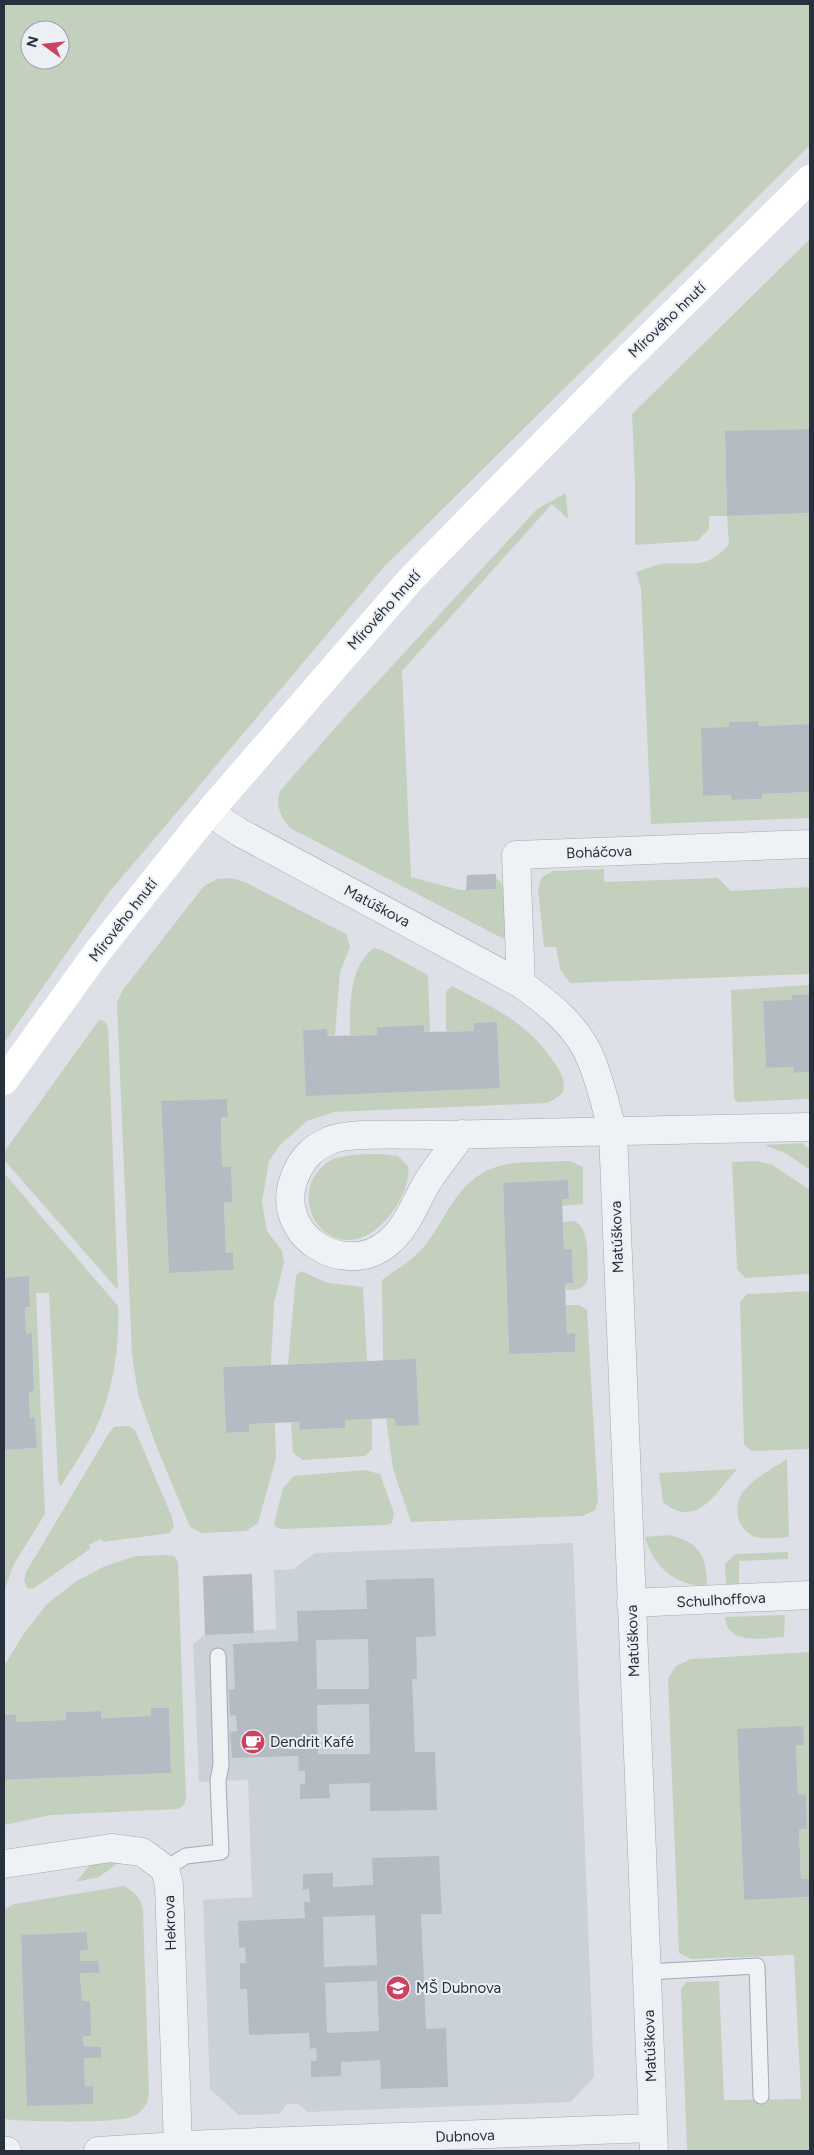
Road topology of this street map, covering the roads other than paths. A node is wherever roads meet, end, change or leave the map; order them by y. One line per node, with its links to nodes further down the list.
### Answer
1 (810, 179): 2 (main road, Mírového hnutí)
2 (209, 812): 4 (street, Matúškova); 5 (main road, Mírového hnutí)
3 (810, 844): 4 (street, Boháčova)
4 (521, 984): 7 (street, Matúškova)
5 (4, 1081)
6 (810, 1127): 7 (street)
7 (613, 1132): 8 (street); 10 (street, Matúškova)
8 (462, 1134): 8 (street)
9 (810, 1595): 10 (street, Schulhoffova)
10 (631, 1604): 14 (street, Matúškova)
11 (218, 1656): 13 (lane)
12 (4, 1864): 13 (street)
13 (165, 1869): 17 (street, Hekrova)
14 (646, 1972): 15 (lane); 16 (street, Matúškova)
15 (761, 2096)
16 (653, 2140): 17 (street, Dubnova)
17 (178, 2146): 18 (street, Dubnova)
18 (98, 2151)

